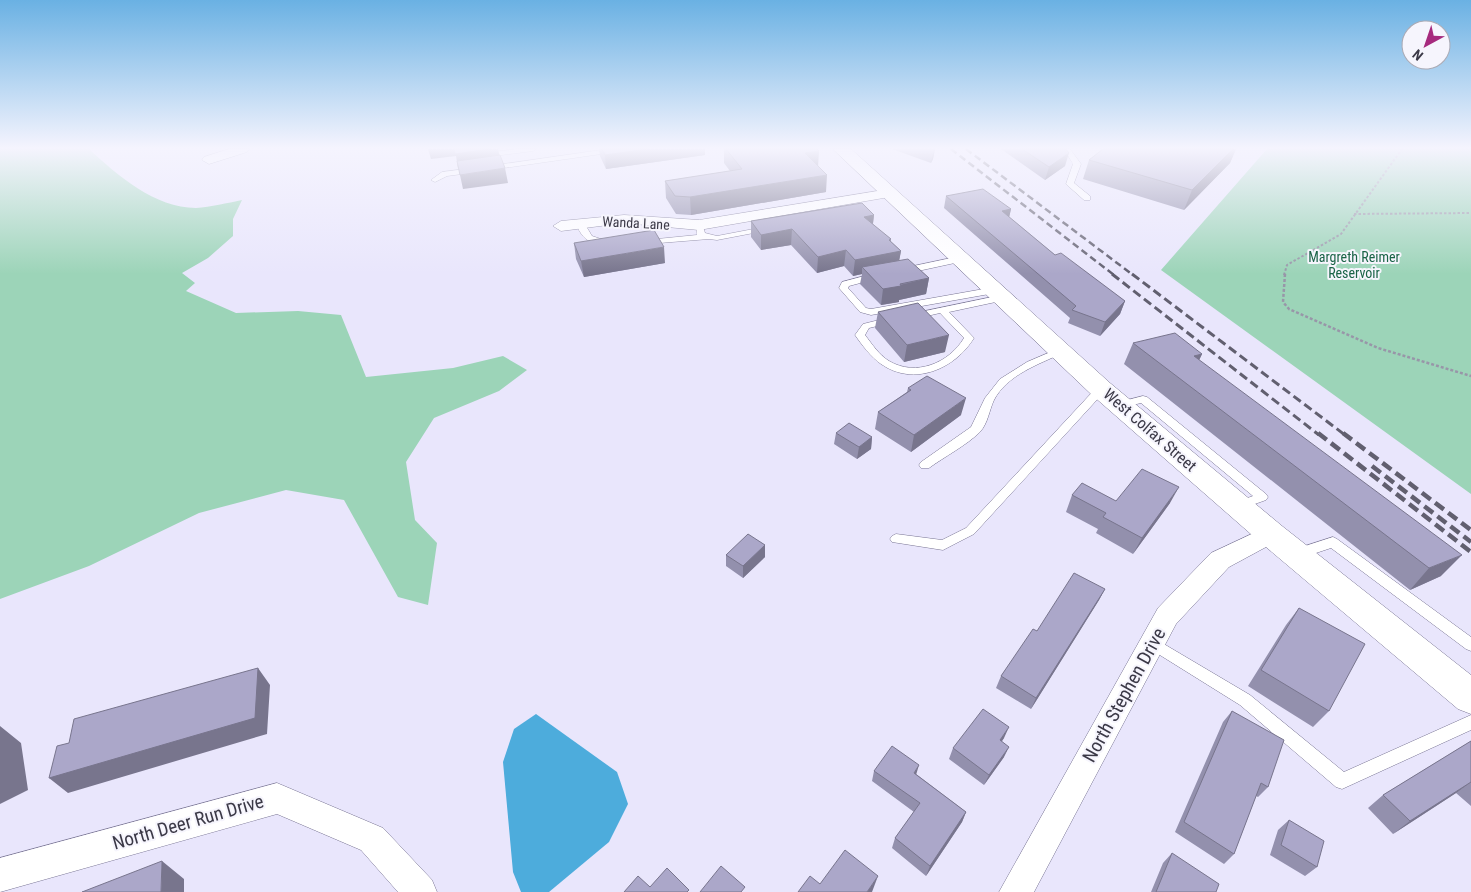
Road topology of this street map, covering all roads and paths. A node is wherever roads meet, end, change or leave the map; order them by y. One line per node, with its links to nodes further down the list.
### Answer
1 (887, 191): 4 (street, West Colfax Street)
2 (1078, 191): 5 (lane)
3 (1371, 191): 7 (path)
4 (890, 193): 8 (street, Wanda Lane); 14 (street, West Colfax Street)
5 (1087, 198)
6 (1471, 213): 7 (path)
7 (1353, 214): 18 (path)
8 (759, 215): 11 (street, Wanda Lane); 11 (lane)
9 (580, 223): 10 (street, Wanda Lane); 11 (street, Wanda Lane); 12 (lane)
10 (561, 226)
11 (703, 231): 13 (lane)
12 (618, 242)
13 (635, 242)
14 (961, 259): 15 (street, West Colfax Street); 15 (lane)
15 (999, 294): 16 (lane); 17 (street, West Colfax Street)
16 (942, 310): 16 (lane)
17 (1060, 351): 19 (street, West Colfax Street); 20 (lane)
18 (1471, 376)
19 (1110, 397): 21 (street, West Colfax Street); 22 (lane)
20 (925, 465)
21 (1271, 534): 23 (street, West Colfax Street); 24 (street, North Stephen Drive)
22 (896, 539)
23 (1296, 554): 25 (lane); 26 (street, West Colfax Street)
24 (1152, 643): 27 (lane); 30 (street, North Stephen Drive)
25 (1471, 645)
26 (1471, 697)
27 (1471, 722)
28 (0, 875): 29 (street, North Deer Run Drive)
29 (420, 892)
30 (1016, 892)

